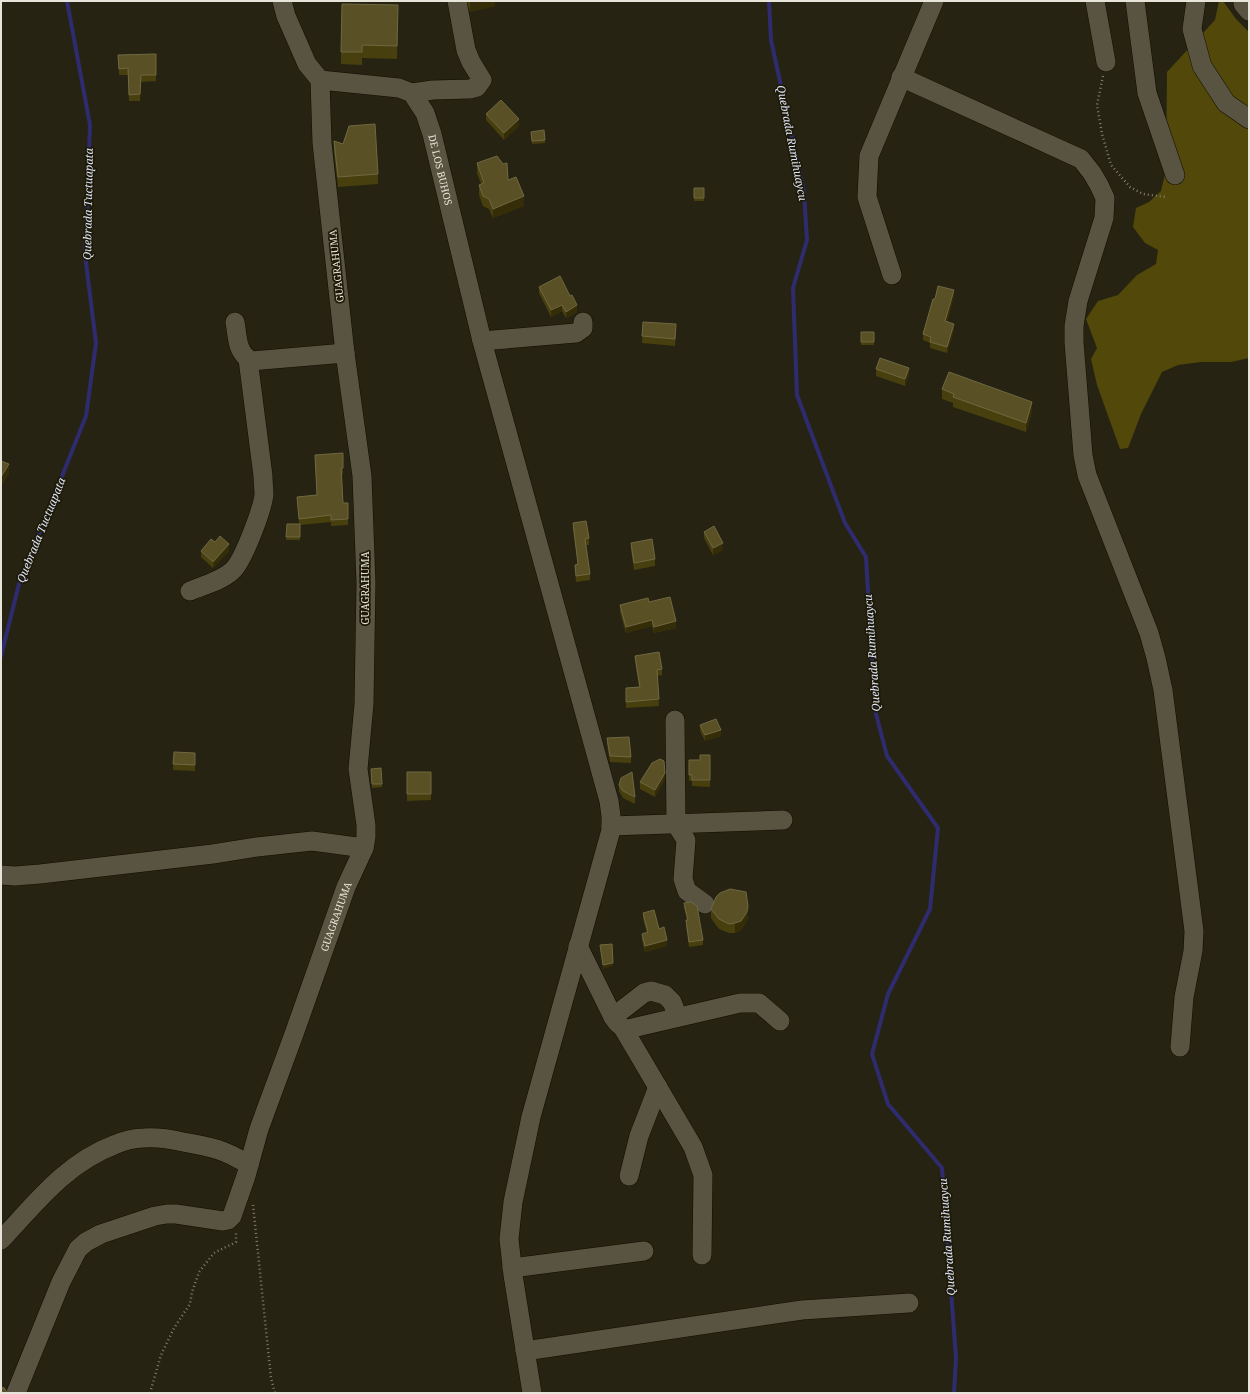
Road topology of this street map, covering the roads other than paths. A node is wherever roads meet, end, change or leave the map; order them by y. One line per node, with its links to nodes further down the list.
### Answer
1 (282, 1): 11 (street)
2 (457, 1): 12 (street)
3 (934, 1): 10 (street)
4 (1095, 1): 9 (street)
5 (1135, 1): 14 (street)
6 (1196, 1): 13 (street)
7 (1243, 1): 8 (street)
8 (1249, 11)
9 (1106, 62)
10 (902, 77): 15 (street); 33 (street)
11 (320, 80): 12 (street); 19 (street, GUAGRAHUMA)
12 (412, 93): 18 (street, DE LOS BUHOS)
13 (1249, 119)
14 (1175, 175)
15 (892, 274)
16 (235, 322): 20 (street)
17 (583, 322): 18 (street)
18 (482, 341): 25 (street, DE LOS BUHOS)
19 (346, 353): 20 (street); 26 (street, GUAGRAHUMA)
20 (248, 359): 21 (street)
21 (190, 591)
22 (675, 720): 24 (street)
23 (783, 820): 24 (street)
24 (676, 824): 25 (street); 28 (street)
25 (611, 826): 29 (street, DE LOS BUHOS)
26 (364, 848): 27 (street); 35 (street, GUAGRAHUMA)
27 (1, 875)
28 (705, 904)
29 (578, 946): 32 (street); 40 (street, DE LOS BUHOS)
30 (678, 1017): 31 (street); 32 (street); 32 (street)
31 (780, 1021)
32 (618, 1022): 34 (street)
33 (1180, 1047)
34 (658, 1087): 36 (street); 39 (street)
35 (249, 1165): 37 (street); 43 (street, GUAGRAHUMA)
36 (629, 1176)
37 (1, 1240)
38 (644, 1251): 40 (street)
39 (702, 1255)
40 (512, 1268): 42 (street, DE LOS BUHOS)
41 (909, 1303): 42 (street)
42 (525, 1351): 44 (street, DE LOS BUHOS)
43 (16, 1393)
44 (532, 1393)

